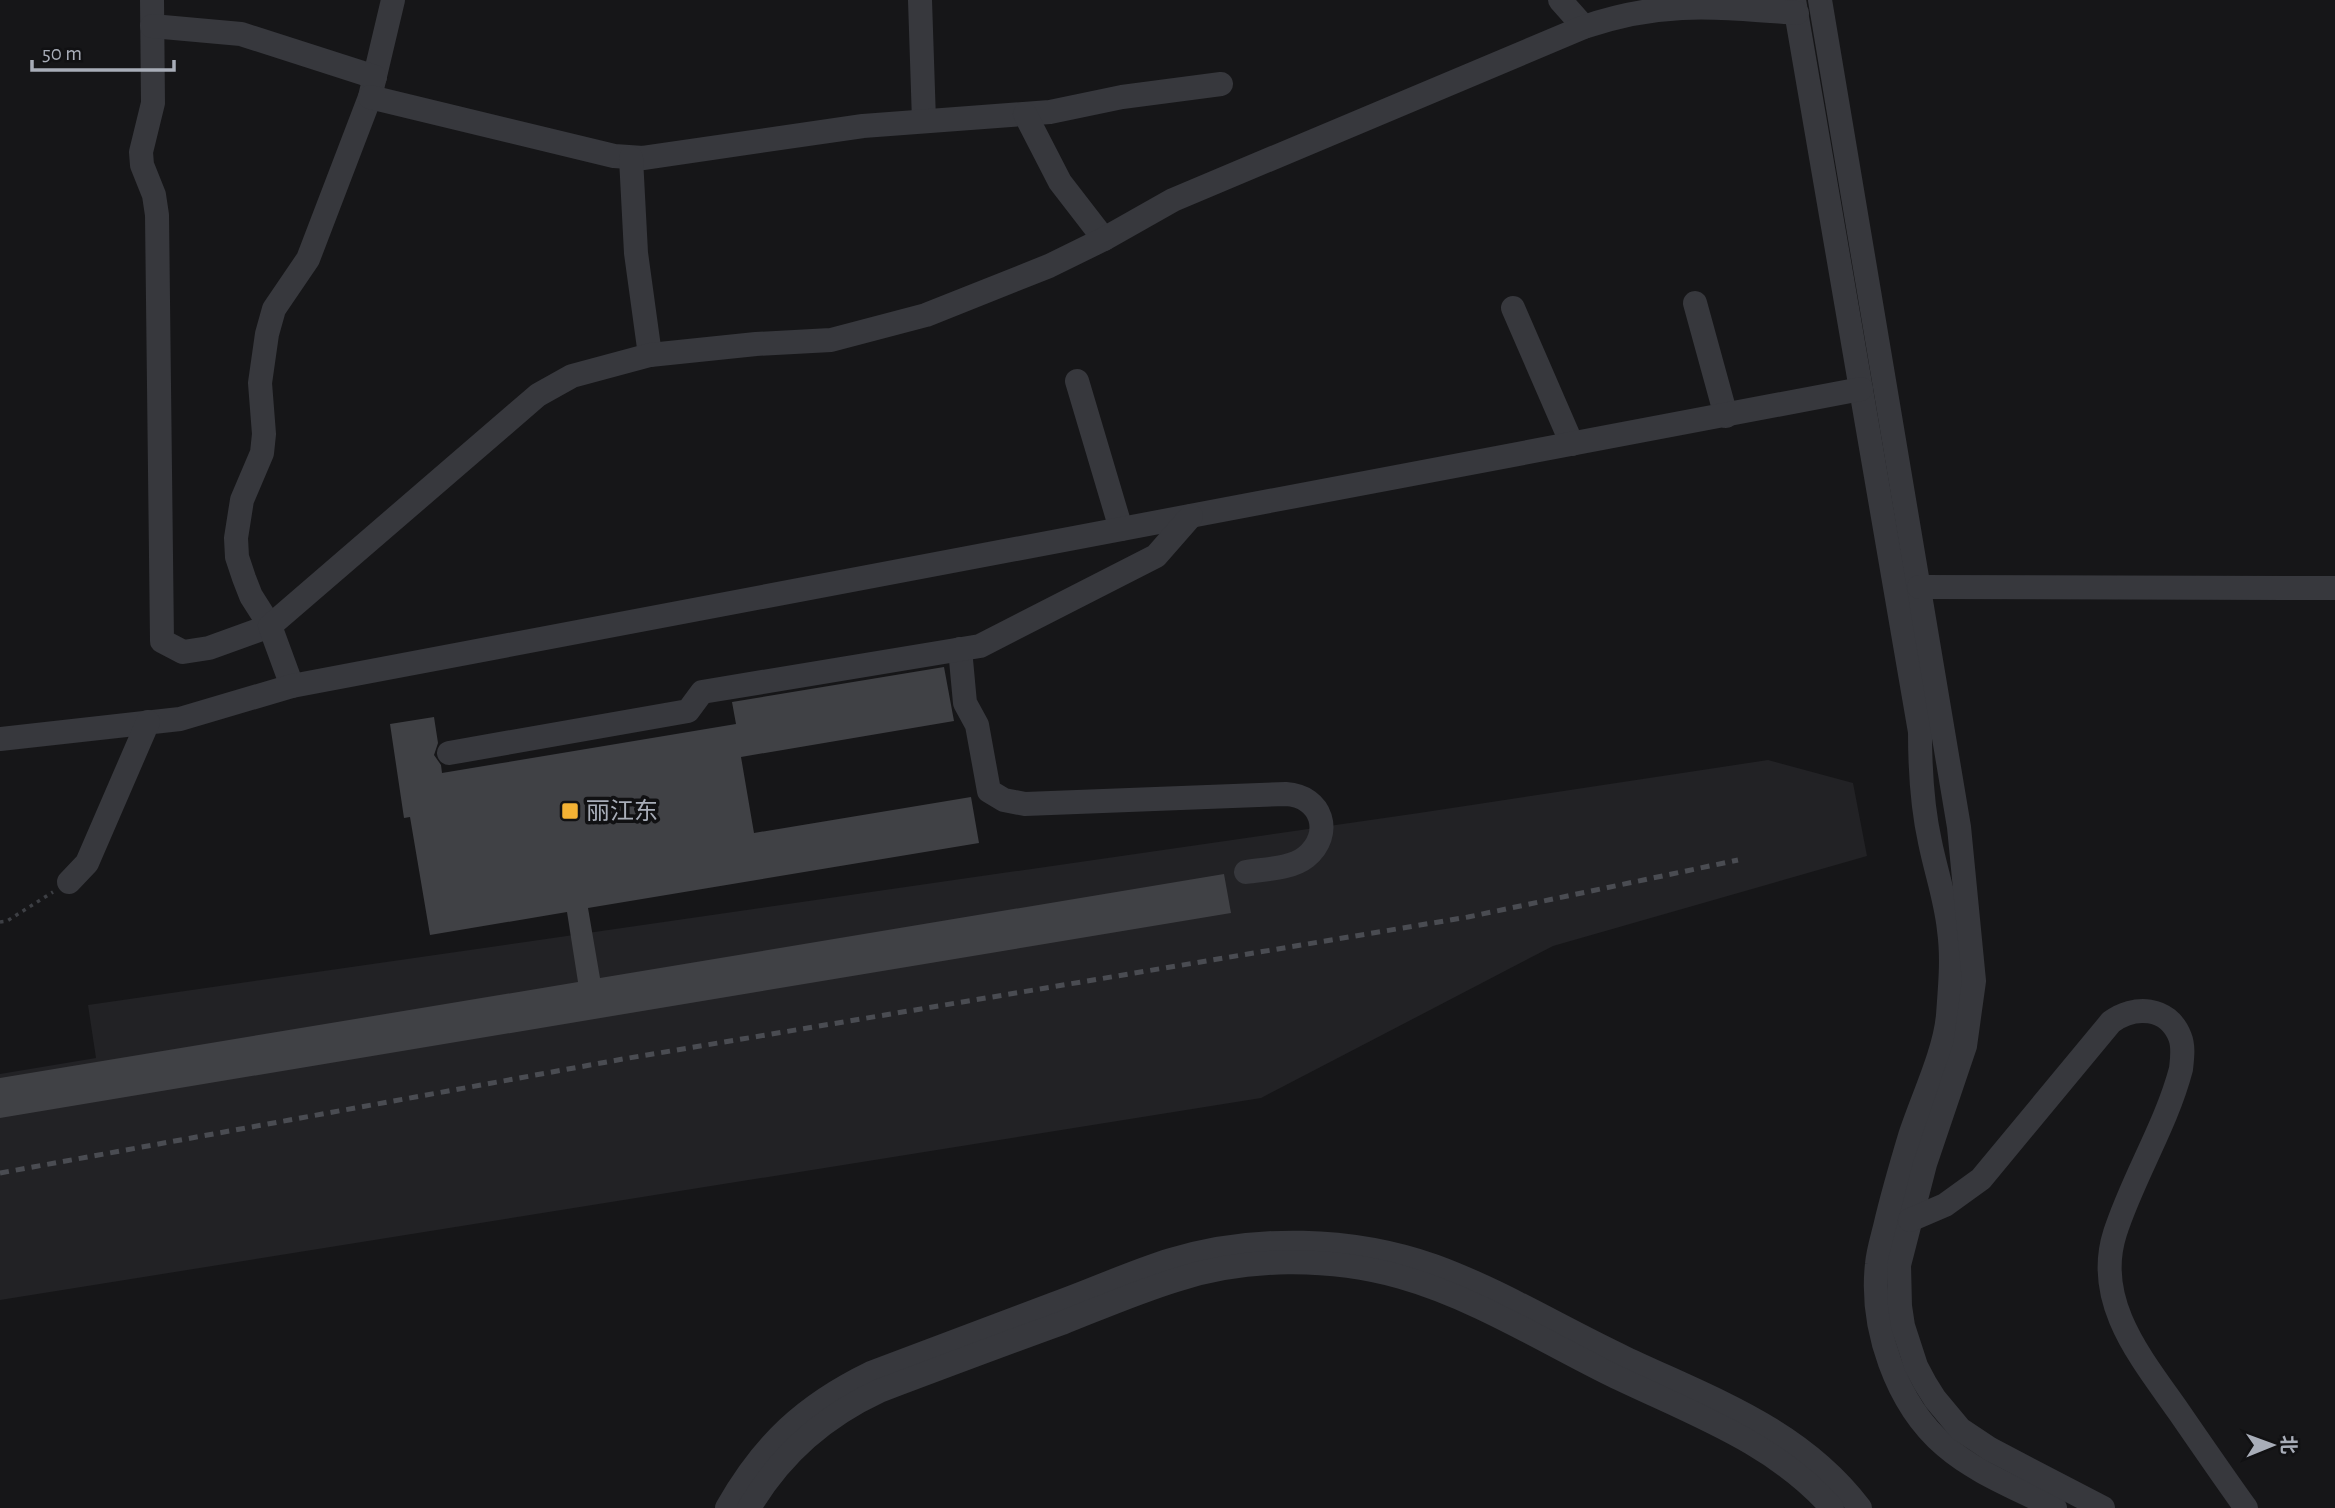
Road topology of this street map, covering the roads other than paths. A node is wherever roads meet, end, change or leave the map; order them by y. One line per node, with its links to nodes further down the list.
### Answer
1 (152, 0): 7 (street)
2 (393, 0): 10 (street)
3 (920, 0): 12 (street)
4 (1560, 0): 8 (street)
5 (1820, 0): 24 (street)
6 (1796, 7): 8 (street); 19 (street)
7 (152, 26): 10 (street); 26 (street)
8 (1584, 27): 14 (street)
9 (1221, 84): 11 (street)
10 (373, 87): 13 (street); 26 (street)
11 (1025, 114): 12 (street); 14 (street)
12 (924, 121): 13 (street)
13 (631, 158): 17 (street)
14 (1104, 239): 17 (street)
15 (1695, 303): 20 (street)
16 (1513, 308): 21 (street)
17 (650, 355): 26 (street)
18 (1077, 382): 23 (street)
19 (1861, 389): 20 (street); 39 (street)
20 (1726, 416): 21 (street)
21 (1572, 444): 22 (street)
22 (1191, 516): 23 (street); 27 (street)
23 (1121, 529): 28 (street)
24 (1919, 587): 25 (street); 34 (street)
25 (2335, 588)
26 (270, 626): 28 (street)
27 (960, 649): 31 (street); 32 (street)
28 (292, 686): 29 (street)
29 (148, 722): 30 (street); 33 (street)
30 (0, 739)
31 (449, 753)
32 (1246, 872)
33 (69, 882)
34 (1910, 1220): 40 (street); 41 (street)
35 (727, 1508): 38 (street)
36 (750, 1508): 37 (street)
37 (1832, 1508)
38 (1860, 1508)
39 (2055, 1508)
40 (2103, 1508)
41 (2246, 1508)

